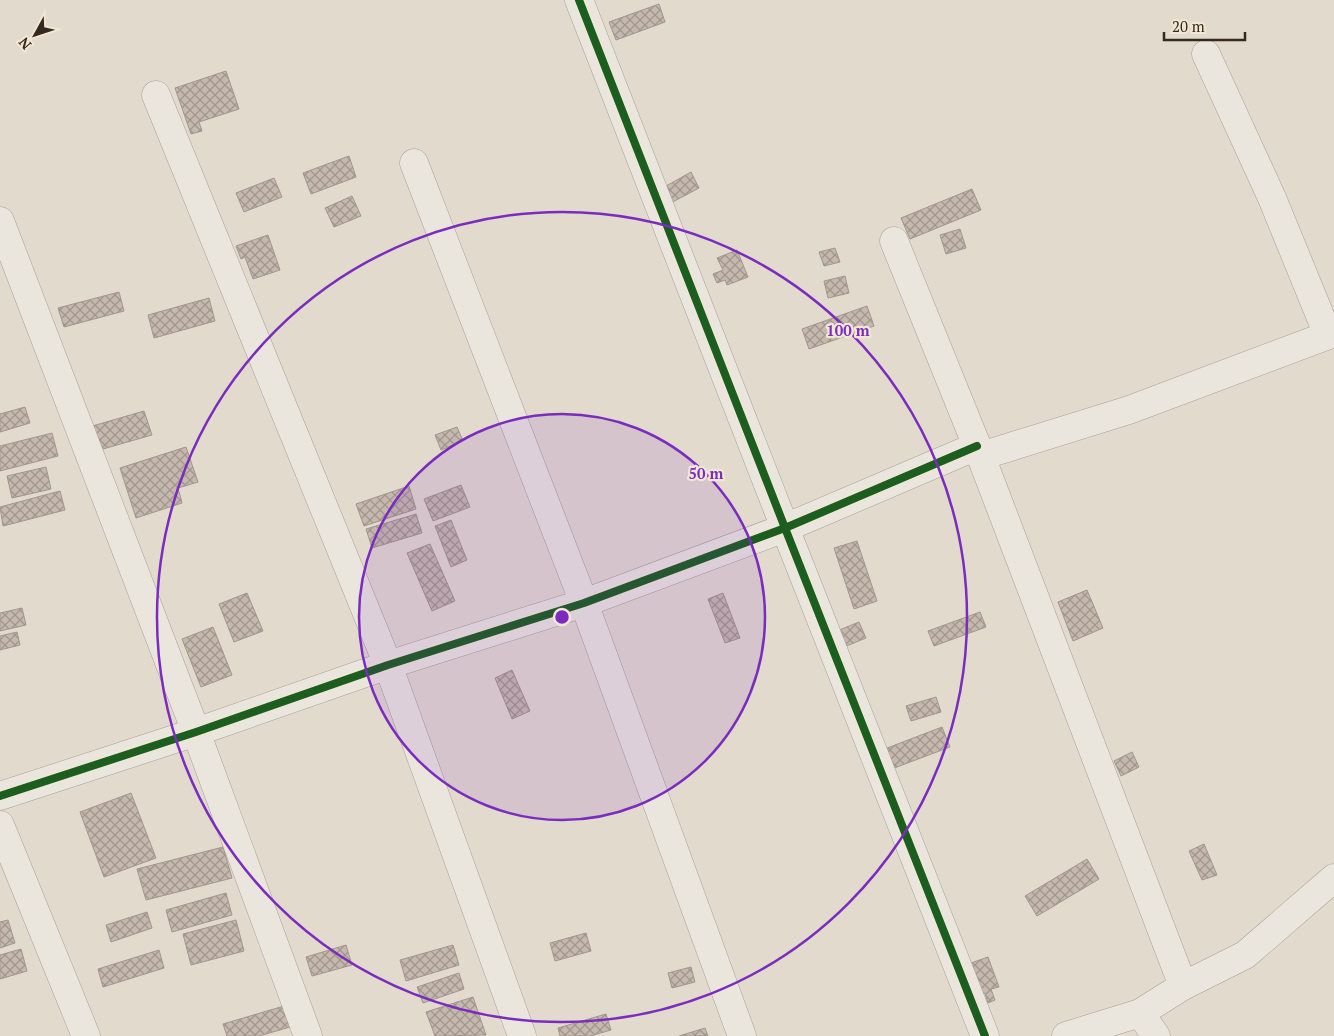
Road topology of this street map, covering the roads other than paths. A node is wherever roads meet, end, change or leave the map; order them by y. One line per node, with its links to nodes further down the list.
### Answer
1 (579, 0): 9 (street)
2 (1206, 54): 7 (street)
3 (156, 95): 11 (street)
4 (414, 163): 10 (street)
5 (0, 221): 12 (street)
6 (894, 241): 8 (street)
7 (1331, 334): 8 (street)
8 (979, 451): 9 (street); 16 (street)
9 (785, 528): 10 (street); 22 (street)
10 (584, 603): 11 (street); 21 (street)
11 (388, 665): 12 (street); 20 (street)
12 (196, 732): 13 (street); 19 (street)
13 (0, 796)
14 (0, 825): 18 (street)
15 (1334, 878): 16 (street)
16 (1183, 986): 17 (street)
17 (1140, 1013): 23 (street); 24 (street)
18 (86, 1036)
19 (308, 1036)
20 (522, 1036)
21 (742, 1036)
22 (985, 1036)
23 (1066, 1036)
24 (1156, 1036)

